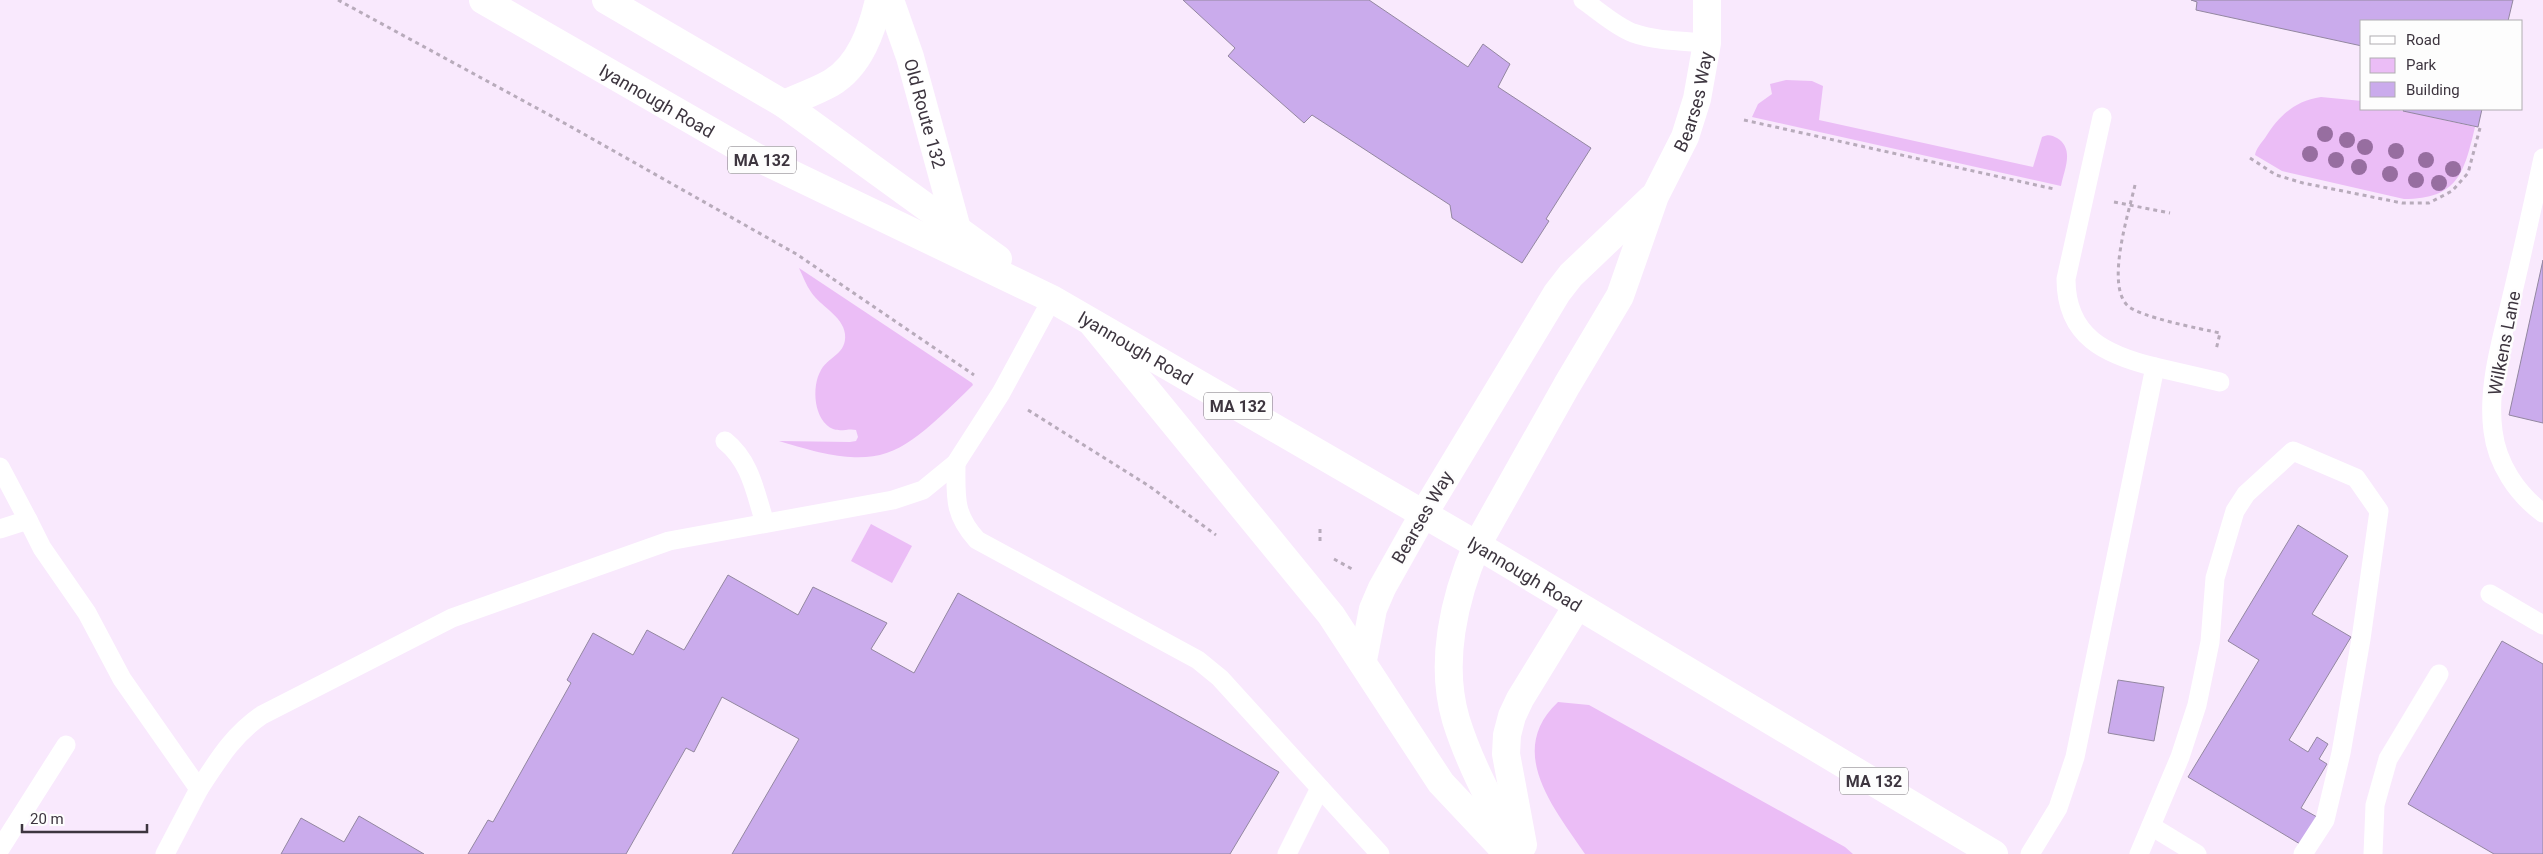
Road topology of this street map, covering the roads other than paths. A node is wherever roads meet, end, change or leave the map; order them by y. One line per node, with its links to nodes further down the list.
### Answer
1 (483, 0): 13 (main road, Iyannough Road / MA 132)
2 (606, 0): 8 (main road, Iyannough Road / MA 132)
3 (879, 0): 8 (main road)
4 (890, 0): 12 (main road, Old Route 132)
5 (1583, 0): 7 (lane)
6 (1707, 0): 7 (main road, Bearses Way)
7 (1707, 43): 11 (main road, Bearses Way)
8 (784, 104): 12 (main road, Iyannough Road / MA 132)
9 (2102, 117): 15 (lane)
10 (2543, 158): 20 (lane, Wilkens Lane)
11 (1655, 196): 21 (main road, Bearses Way); 25 (main road, Bearses Way)
12 (957, 229): 13 (main road, Iyannough Road / MA 132)
13 (1052, 299): 14 (main road, Iyannough Road / MA 132); 18 (lane)
14 (1091, 322): 21 (main road, Iyannough Road / MA 132); 29 (main road)
15 (2155, 367): 16 (lane); 43 (lane)
16 (2215, 381)
17 (724, 442): 23 (lane)
18 (956, 463): 23 (lane); 32 (lane)
19 (0, 467): 22 (lane)
20 (2543, 513)
21 (1423, 515): 25 (main road, Iyannough Road / MA 132); 29 (main road, Bearses Way)
22 (28, 520): 24 (lane); 33 (lane)
23 (765, 523): 33 (lane)
24 (0, 529)
25 (1477, 545): 27 (main road, Iyannough Road / MA 132); 40 (main road, Bearses Way)
26 (2490, 594): 28 (lane)
27 (1577, 606): 41 (main road); 42 (main road, Iyannough Road / MA 132)
28 (2543, 625)
29 (1362, 660): 39 (main road)
30 (2439, 674): 47 (lane)
31 (66, 745): 35 (lane)
32 (1320, 788): 37 (lane); 38 (lane)
33 (199, 789): 36 (lane)
34 (2151, 826): 44 (lane); 45 (lane); 46 (lane)
35 (0, 849)
36 (165, 854)
37 (1287, 854)
38 (1380, 854)
39 (1508, 854)
40 (1518, 854)
41 (1525, 854)
42 (1994, 854)
43 (2030, 854)
44 (2139, 854)
45 (2197, 854)
46 (2303, 854)
47 (2373, 854)

